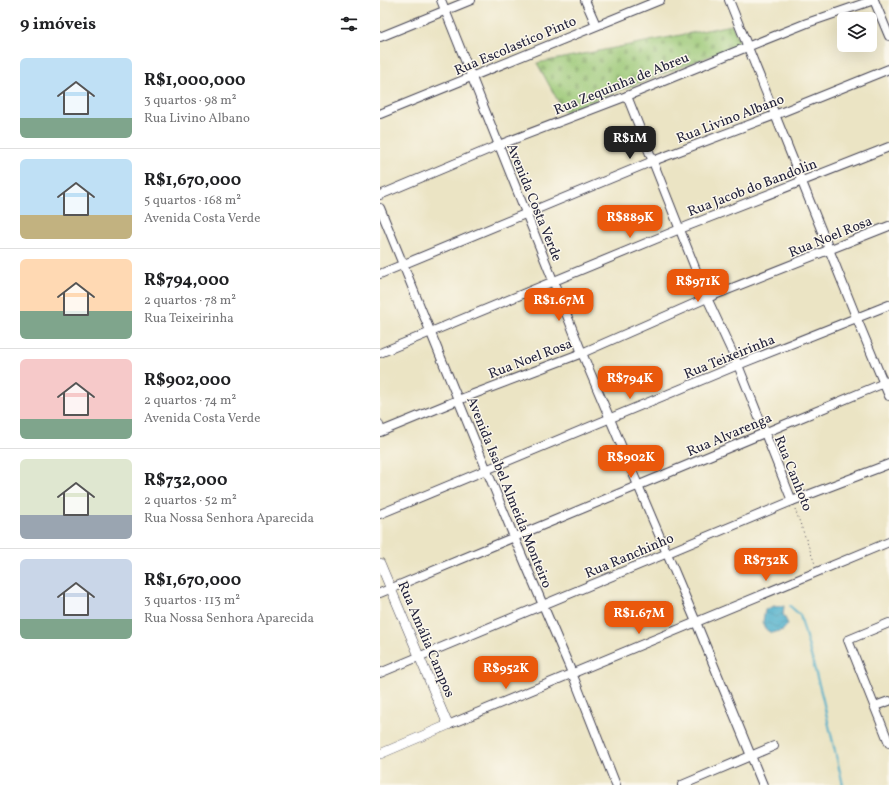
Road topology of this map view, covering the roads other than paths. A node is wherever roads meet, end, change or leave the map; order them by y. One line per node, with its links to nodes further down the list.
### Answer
1 (440, 0): 7 (street, Avenida Costa Verde)
2 (471, 0): 7 (street)
3 (585, 0): 8 (street)
4 (660, 0): 8 (street, Rua Escolastico Pinto)
5 (729, 0): 11 (street)
6 (874, 0): 9 (street); 11 (street, Rua Zequinha de Abreu)
7 (445, 11): 10 (street); 13 (street, Avenida Costa Verde)
8 (596, 25): 13 (street, Rua Escolastico Pinto)
9 (889, 36)
10 (380, 38)
11 (747, 47): 14 (street, Rua Zequinha de Abreu); 16 (street)
12 (889, 69): 16 (street, Rua Livino Albano)
13 (472, 77): 15 (street, Rua Escolastico Pinto); 17 (street, Avenida Costa Verde)
14 (626, 96): 17 (street, Rua Zequinha de Abreu); 19 (street, Rua Canhoto)
15 (380, 114)
16 (775, 115): 19 (street, Rua Livino Albano); 20 (street)
17 (499, 145): 21 (street, Rua Zequinha de Abreu); 23 (street, Avenida Costa Verde)
18 (889, 146): 20 (street, Rua Jacob do Bandolin)
19 (653, 161): 23 (street, Rua Livino Albano); 25 (street, Rua Canhoto)
20 (802, 182): 25 (street, Rua Jacob do Bandolin); 26 (street)
21 (380, 195)
22 (380, 208): 27 (street, Avenida Isabel Almeida Monteiro)
23 (526, 214): 27 (street, Rua Livino Albano); 29 (street, Avenida Costa Verde)
24 (889, 226): 26 (street, Rua Noel Rosa)
25 (680, 229): 29 (street, Rua Jacob do Bandolin); 30 (street, Rua Canhoto)
26 (830, 250): 30 (street, Rua Noel Rosa); 32 (street)
27 (403, 265): 28 (street, Rua Livino Albano); 33 (street, Avenida Isabel Almeida Monteiro)
28 (380, 274)
29 (553, 281): 33 (street, Rua Jacob do Bandolin); 35 (street, Avenida Costa Verde)
30 (707, 298): 35 (street, Rua Noel Rosa); 36 (street, Rua Canhoto)
31 (889, 306): 32 (street, Rua Teixeirinha)
32 (857, 319): 36 (street, Rua Teixeirinha); 37 (street)
33 (430, 332): 34 (street, Rua Jacob do Bandolin); 39 (street, Avenida Isabel Almeida Monteiro)
34 (380, 353)
35 (582, 353): 39 (street, Rua Noel Rosa); 40 (street, Avenida Costa Verde)
36 (738, 365): 40 (street, Rua Teixeirinha); 43 (street, Rua Canhoto)
37 (886, 382): 38 (street); 43 (street, Rua Alvarenga)
38 (889, 396)
39 (458, 400): 42 (street, Rua Noel Rosa); 45 (street, Avenida Isabel Almeida Monteiro)
40 (610, 419): 45 (street, Rua Teixeirinha); 46 (street, Avenida Costa Verde)
41 (380, 422): 42 (lane)
42 (382, 431)
43 (764, 434): 46 (street, Rua Alvarenga); 47 (street, Rua Canhoto)
44 (889, 464): 47 (street, Rua Ranchinho)
45 (487, 470): 48 (street, Rua Teixeirinha); 49 (street, Avenida Isabel Almeida Monteiro)
46 (638, 486): 49 (street, Rua Alvarenga); 51 (street, Avenida Costa Verde)
47 (792, 501): 51 (street, Rua Ranchinho)
48 (380, 514)
49 (514, 537): 53 (street, Rua Alvarenga); 55 (street, Avenida Isabel Almeida Monteiro)
50 (889, 542): 56 (street)
51 (666, 554): 55 (street, Rua Ranchinho); 56 (street, Avenida Costa Verde)
52 (380, 563): 53 (street, Rua Amália Campos)
53 (390, 589): 54 (street, Rua Alvarenga); 58 (street, Rua Amália Campos)
54 (380, 593)
55 (543, 605): 58 (street, Rua Ranchinho); 60 (street, Avenida Isabel Almeida Monteiro)
56 (696, 622): 60 (street); 67 (street, Avenida Costa Verde)
57 (889, 623): 62 (street)
58 (419, 657): 59 (street, Rua Ranchinho); 63 (street, Rua Amália Campos)
59 (380, 673)
60 (572, 673): 63 (street); 68 (street, Avenida Isabel Almeida Monteiro)
61 (889, 700): 62 (street)
62 (875, 706): 64 (street)
63 (448, 725): 66 (street)
64 (889, 743)
65 (774, 746): 67 (street)
66 (380, 754)
67 (751, 756): 69 (street); 70 (street, Avenida Costa Verde)
68 (616, 785)
69 (682, 785)
70 (763, 785)

